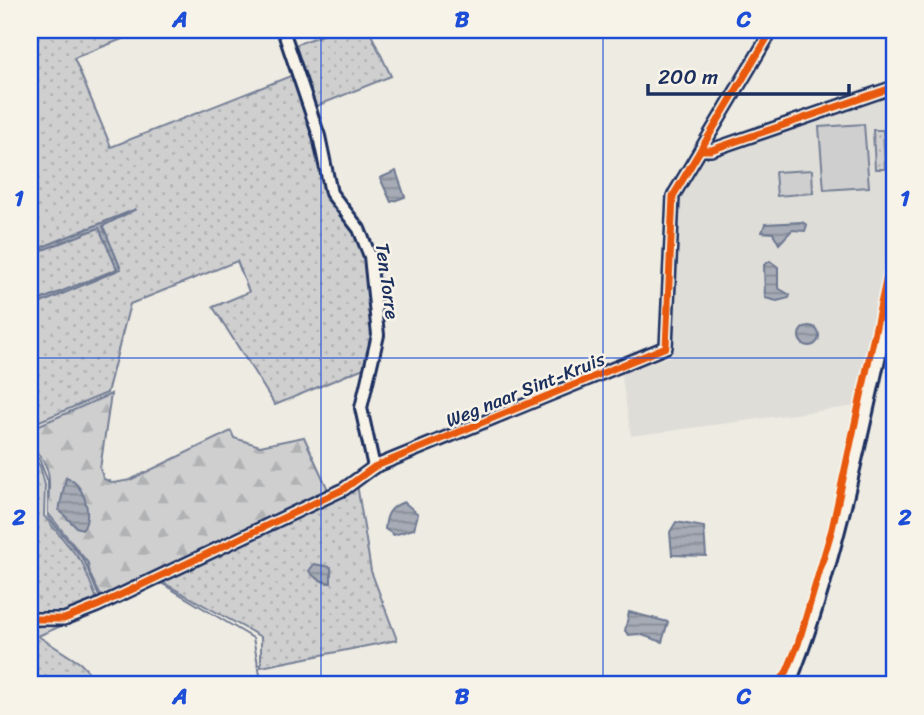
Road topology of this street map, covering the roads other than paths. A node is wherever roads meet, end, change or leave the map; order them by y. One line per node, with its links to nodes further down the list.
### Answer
1 (283, 30): 6 (street, Ten Torre)
2 (772, 30): 4 (street, Weg naar Sint-Kruis)
3 (894, 87): 4 (street)
4 (701, 150): 6 (street, Weg naar Sint-Kruis)
5 (894, 290): 8 (main road)
6 (374, 467): 7 (street, Weg naar Sint-Kruis)
7 (30, 619)
8 (788, 685)

